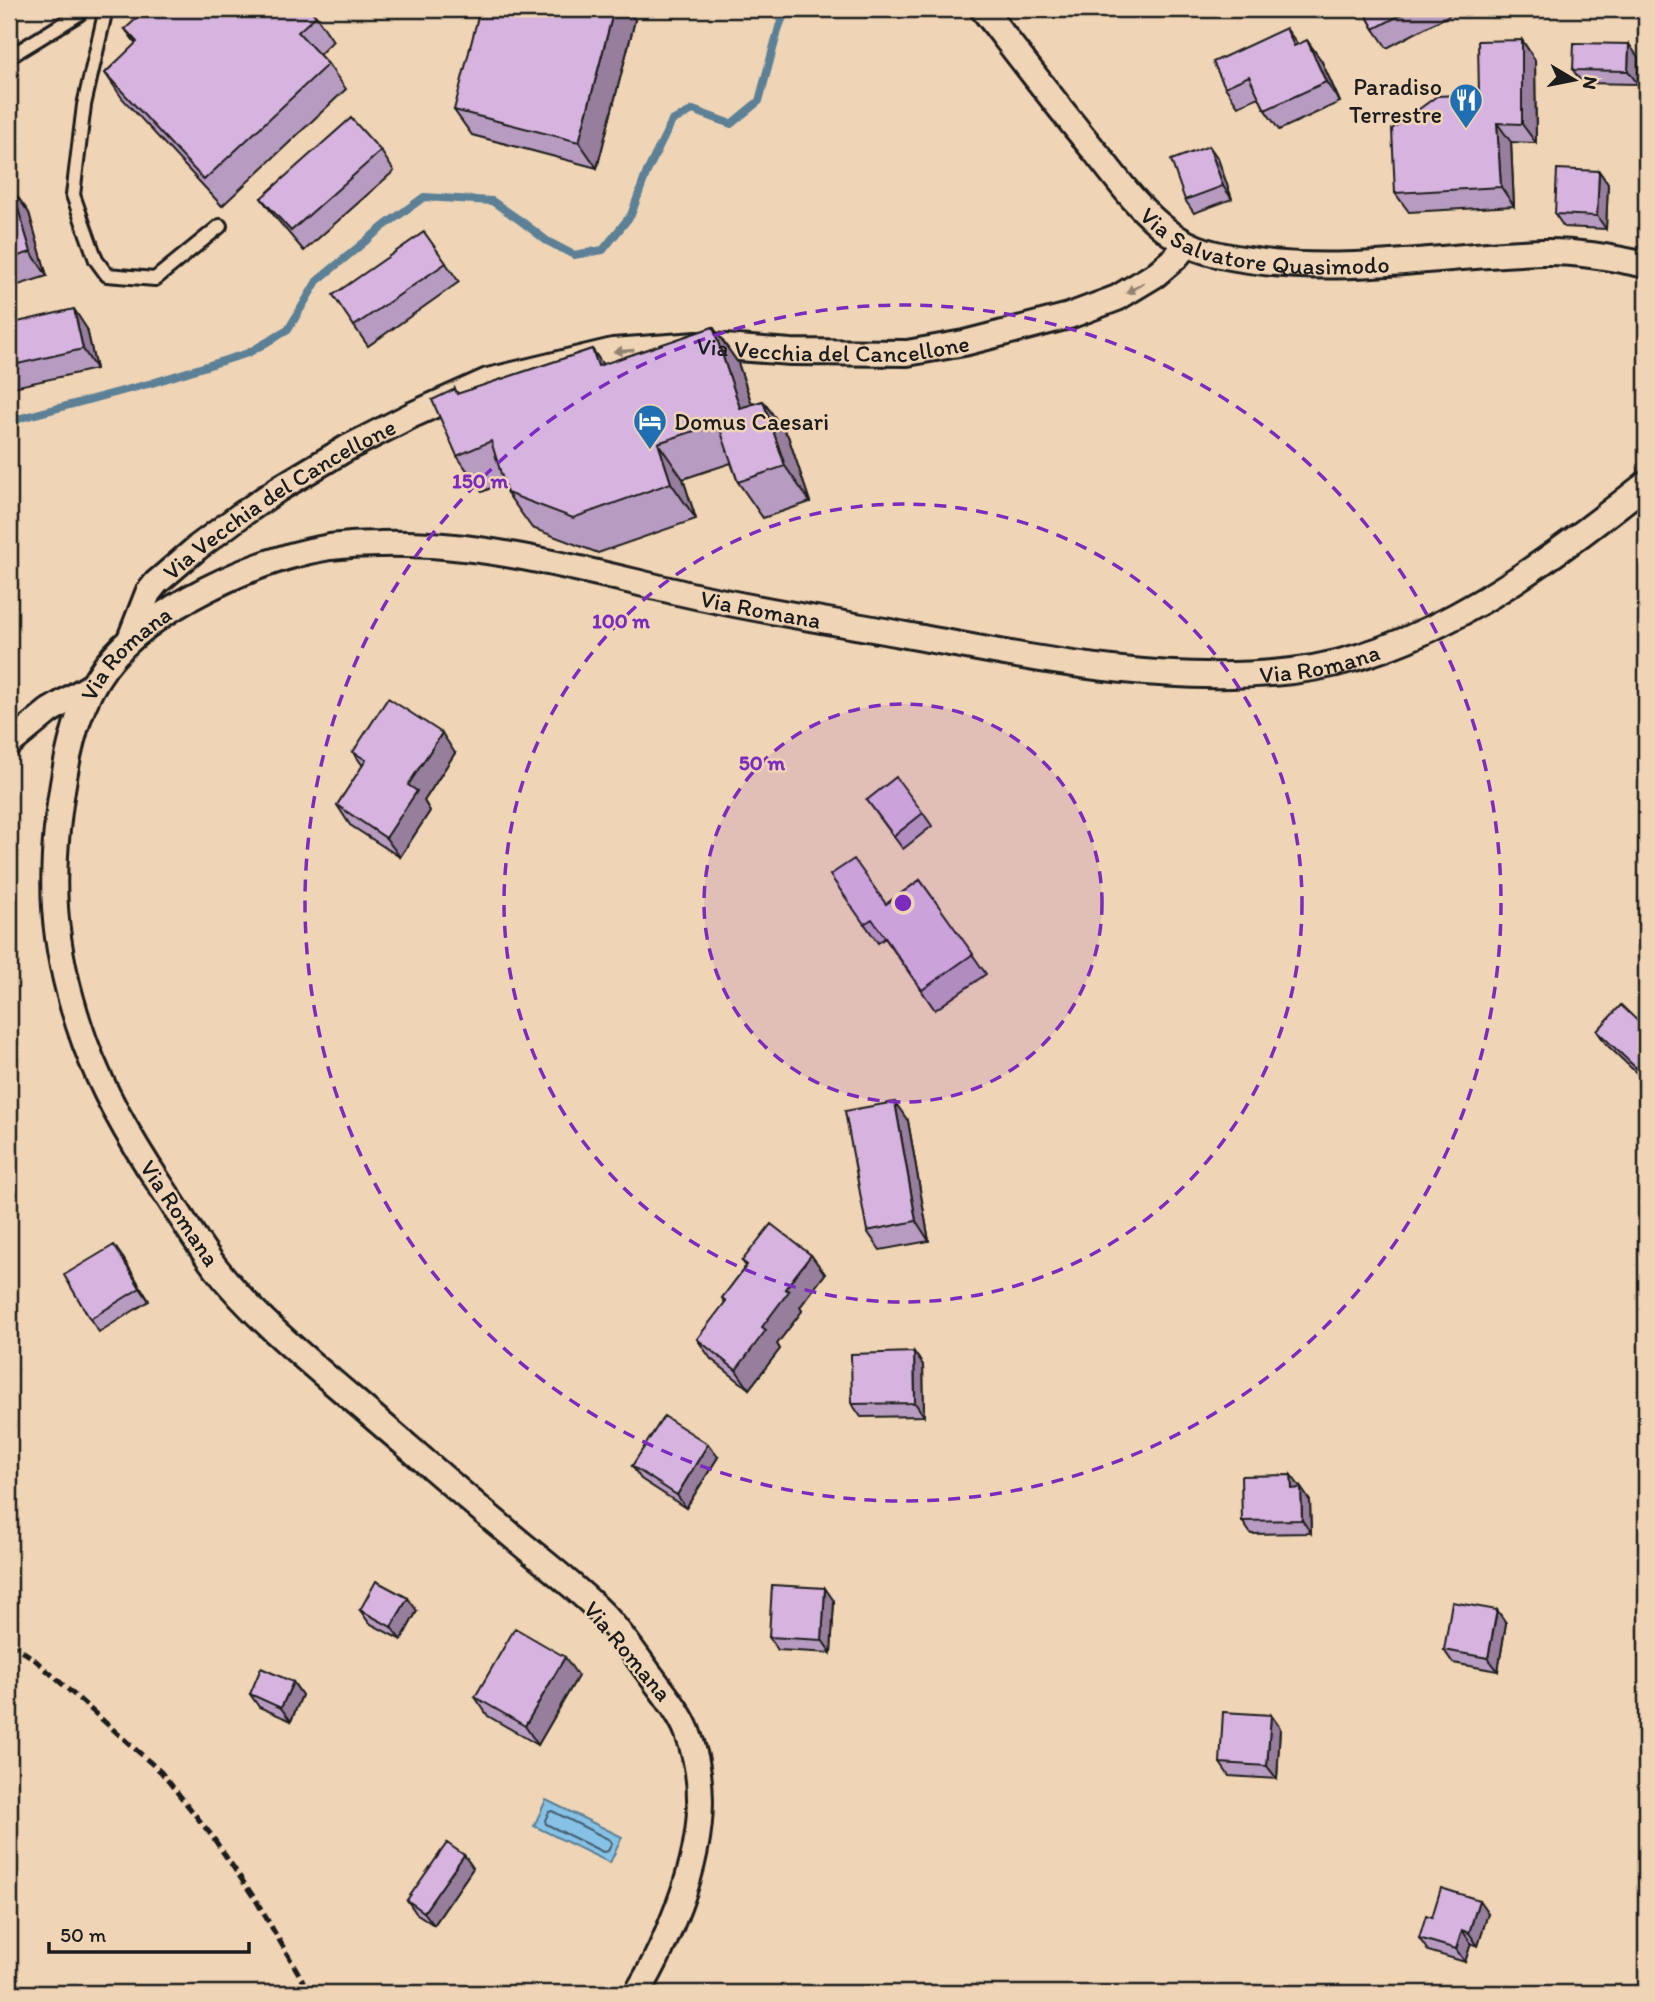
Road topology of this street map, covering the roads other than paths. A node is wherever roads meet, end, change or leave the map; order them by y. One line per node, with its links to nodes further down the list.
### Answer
1 (80, 9): 4 (lane)
2 (106, 9): 5 (lane)
3 (983, 9): 6 (street, Via Salvatore Quasimodo)
4 (9, 57)
5 (219, 226)
6 (1186, 245): 7 (street, Via Salvatore Quasimodo); 9 (street, Via Vecchia del Cancellone, one-way to 9)
7 (1646, 265)
8 (1646, 484): 9 (street, Via Romana)
9 (130, 639): 10 (street, Via Romana)
10 (94, 685): 11 (street); 12 (street, Via Romana)
11 (9, 744)
12 (637, 1993)

